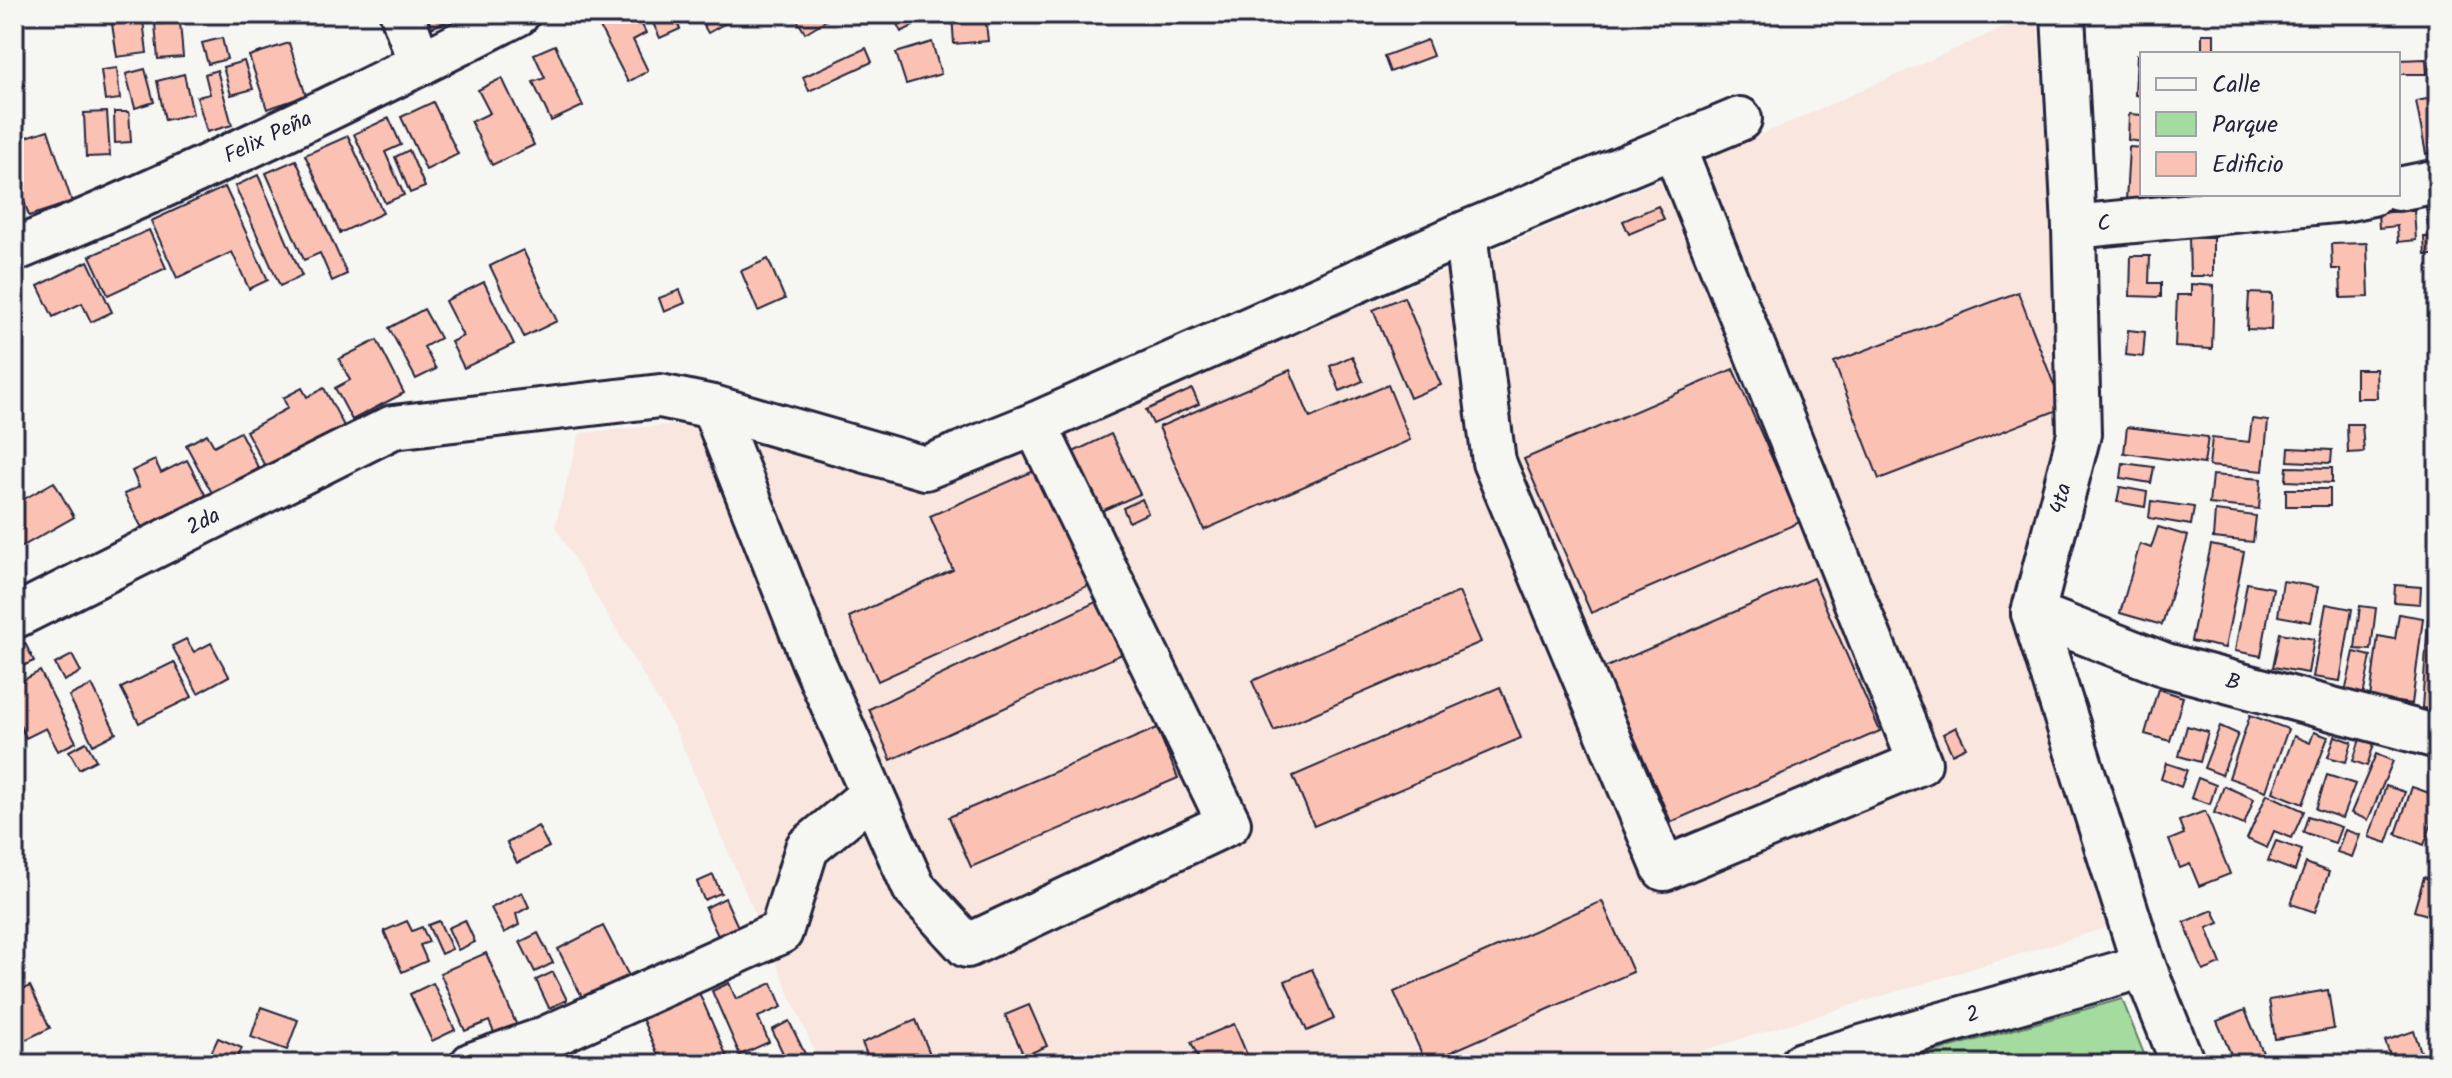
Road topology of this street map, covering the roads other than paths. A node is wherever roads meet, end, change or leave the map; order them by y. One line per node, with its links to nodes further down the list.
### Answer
1 (402, 14): 4 (street)
2 (518, 14): 4 (street, Felix Peña)
3 (2063, 14): 10 (street, 4ta)
4 (420, 64): 12 (street, Felix Peña)
5 (1740, 119): 6 (street)
6 (1674, 148): 11 (street); 11 (street)
7 (2438, 181): 8 (street)
8 (2400, 189)
9 (2363, 196): 10 (street, C)
10 (2074, 227): 15 (street, 4ta)
11 (1465, 233): 14 (street)
12 (14, 250)
13 (713, 407): 14 (street); 16 (street, 2da); 18 (street)
14 (1035, 424): 18 (street)
15 (2033, 613): 17 (street, B); 19 (street)
16 (14, 617)
17 (2438, 737)
18 (872, 794): 20 (street)
19 (2144, 966): 21 (street, 2); 22 (street)
20 (472, 1064)
21 (1802, 1064)
22 (2183, 1064)

